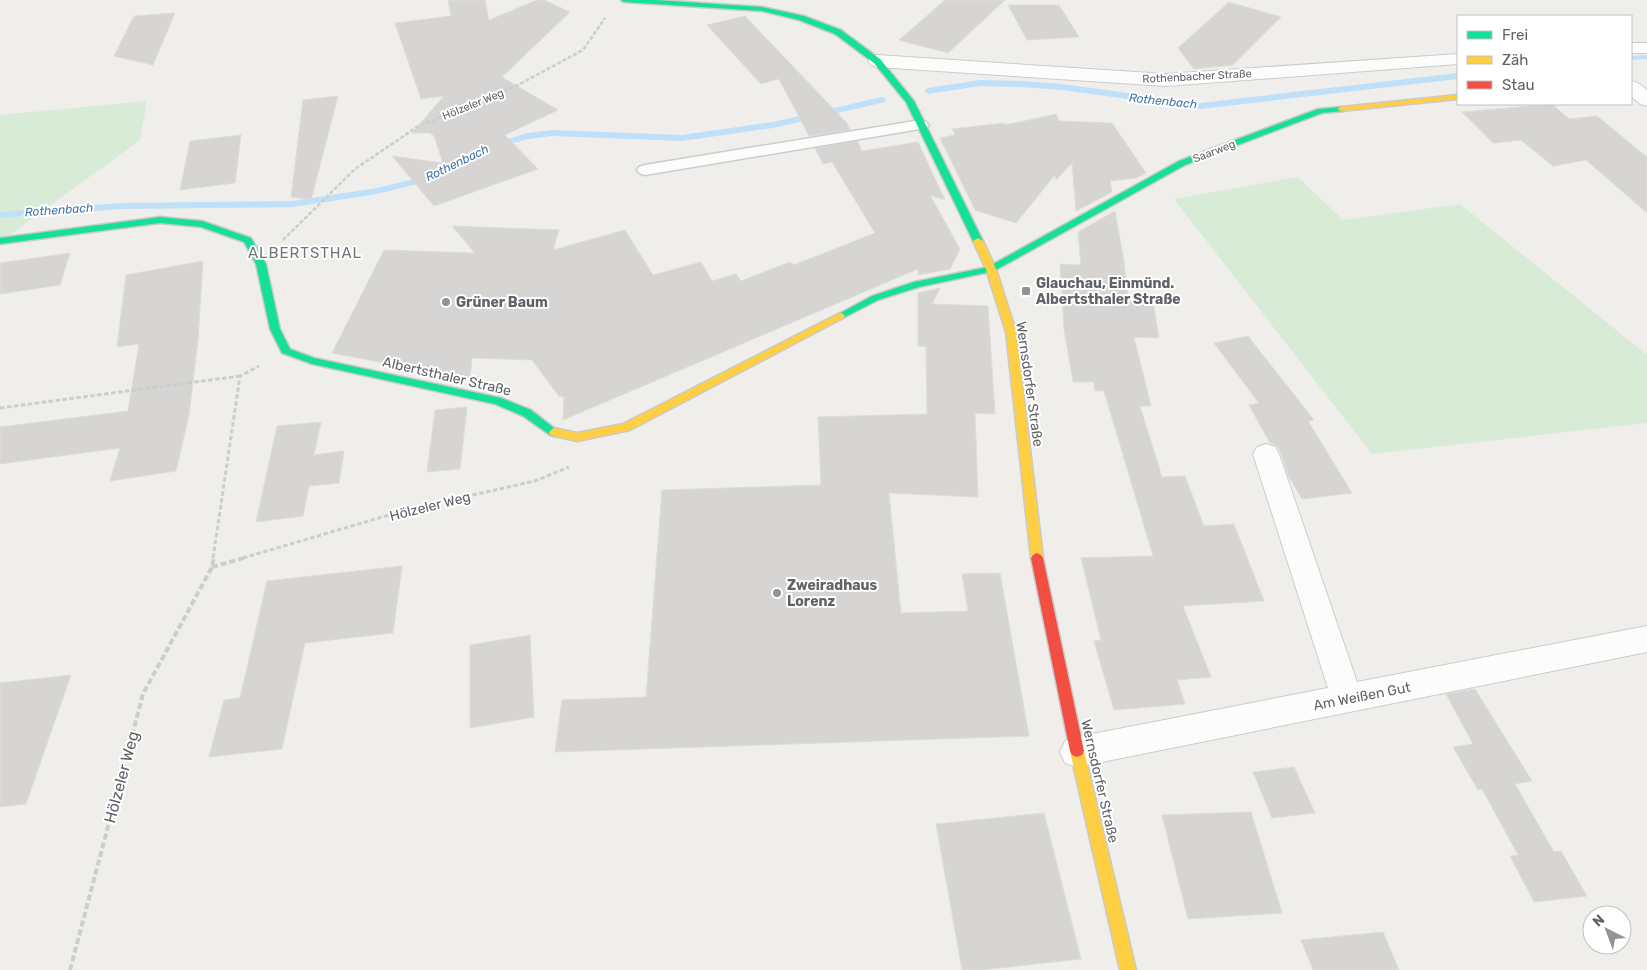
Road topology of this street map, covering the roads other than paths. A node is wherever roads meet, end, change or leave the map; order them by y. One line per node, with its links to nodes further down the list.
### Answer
1 (624, 0): 5 (street, Wernsdorfer Straße)
2 (1632, 48): 3 (street)
3 (1647, 48)
4 (1457, 59): 5 (street, Rothenbacher Straße)
5 (877, 61): 9 (street, Wernsdorfer Straße)
6 (1632, 88): 8 (street)
7 (1457, 97): 12 (street, Saarweg)
8 (1647, 100)
9 (921, 125): 10 (lane); 12 (street, Wernsdorfer Straße)
10 (645, 170)
11 (0, 241): 12 (street, Albertsthaler Straße)
12 (991, 269): 16 (street, Wernsdorfer Straße)
13 (1266, 454): 15 (street)
14 (1647, 639): 15 (street, Am Weißen Gut)
15 (1347, 698): 16 (street, Am Weißen Gut)
16 (1077, 752): 17 (street, Wernsdorfer Straße)
17 (1128, 970)

